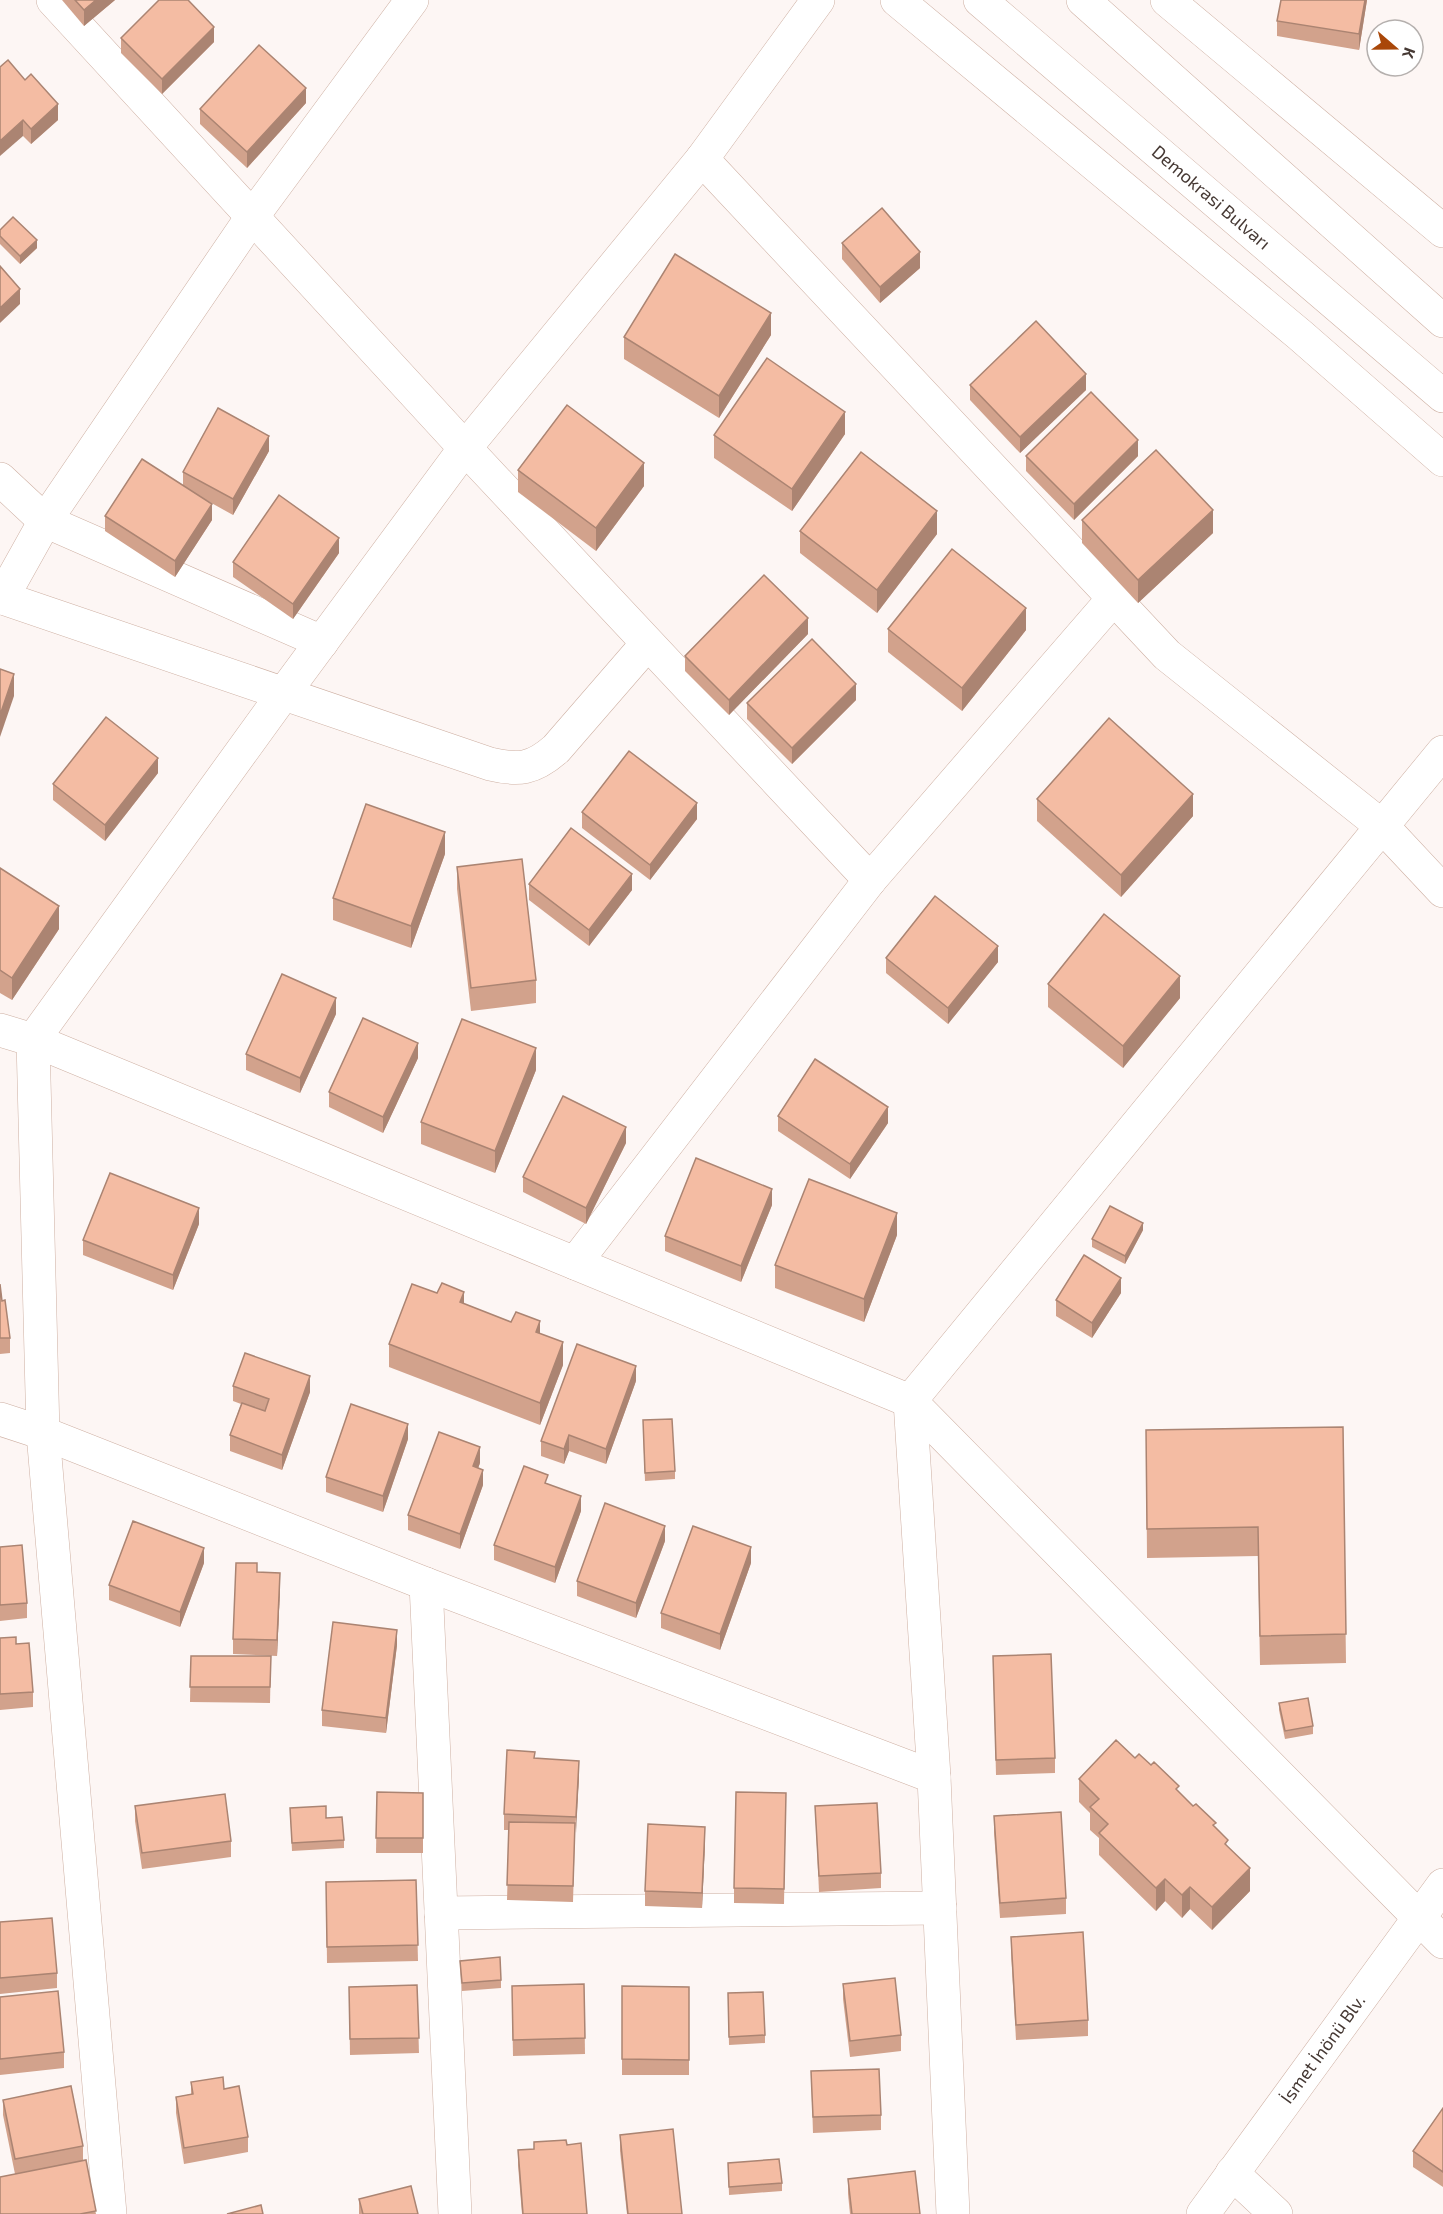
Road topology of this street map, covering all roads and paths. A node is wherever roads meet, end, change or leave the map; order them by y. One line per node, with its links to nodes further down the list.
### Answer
1 (53, 0): 9 (main road)
2 (412, 0): 9 (main road)
3 (818, 0): 8 (main road)
4 (897, 0): 14 (main road)
5 (980, 0): 12 (main road, Demokrasi Bulvarı)
6 (1083, 0): 11 (main road)
7 (1167, 0): 10 (main road)
8 (702, 159): 13 (main road); 18 (main road)
9 (252, 217): 13 (main road); 16 (main road)
10 (1443, 231)
11 (1443, 321)
12 (1443, 396)
13 (465, 448): 19 (main road); 20 (main road)
14 (1443, 460)
15 (0, 479): 16 (main road)
16 (45, 521): 17 (main road); 19 (main road)
17 (1, 598): 21 (main road)
18 (1114, 598): 23 (main road); 24 (main road)
19 (322, 642): 21 (main road)
20 (647, 644): 21 (main road); 24 (main road)
21 (284, 693): 27 (main road)
22 (1443, 752): 23 (main road)
23 (1383, 827): 25 (main road); 29 (main road)
24 (870, 880): 28 (main road)
25 (1443, 891)
26 (0, 1030): 27 (main road)
27 (33, 1040): 28 (main road); 31 (main road)
28 (575, 1263): 29 (main road)
29 (910, 1401): 33 (main road); 37 (main road)
30 (0, 1419): 31 (main road)
31 (43, 1433): 32 (main road); 40 (main road)
32 (426, 1584): 33 (main road); 36 (main road)
33 (934, 1778): 35 (main road)
34 (1443, 1885): 37 (main road, İsmet İnönü Blv.)
35 (940, 1908): 36 (main road); 42 (main road)
36 (441, 1913): 41 (main road)
37 (1418, 1919): 38 (main road); 39 (main road, İsmet İnönü Blv.)
38 (1443, 1942)
39 (1233, 2173): 43 (main road, İsmet İnönü Blv.); 44 (main road)
40 (110, 2214)
41 (455, 2214)
42 (953, 2214)
43 (1203, 2214)
44 (1276, 2214)

